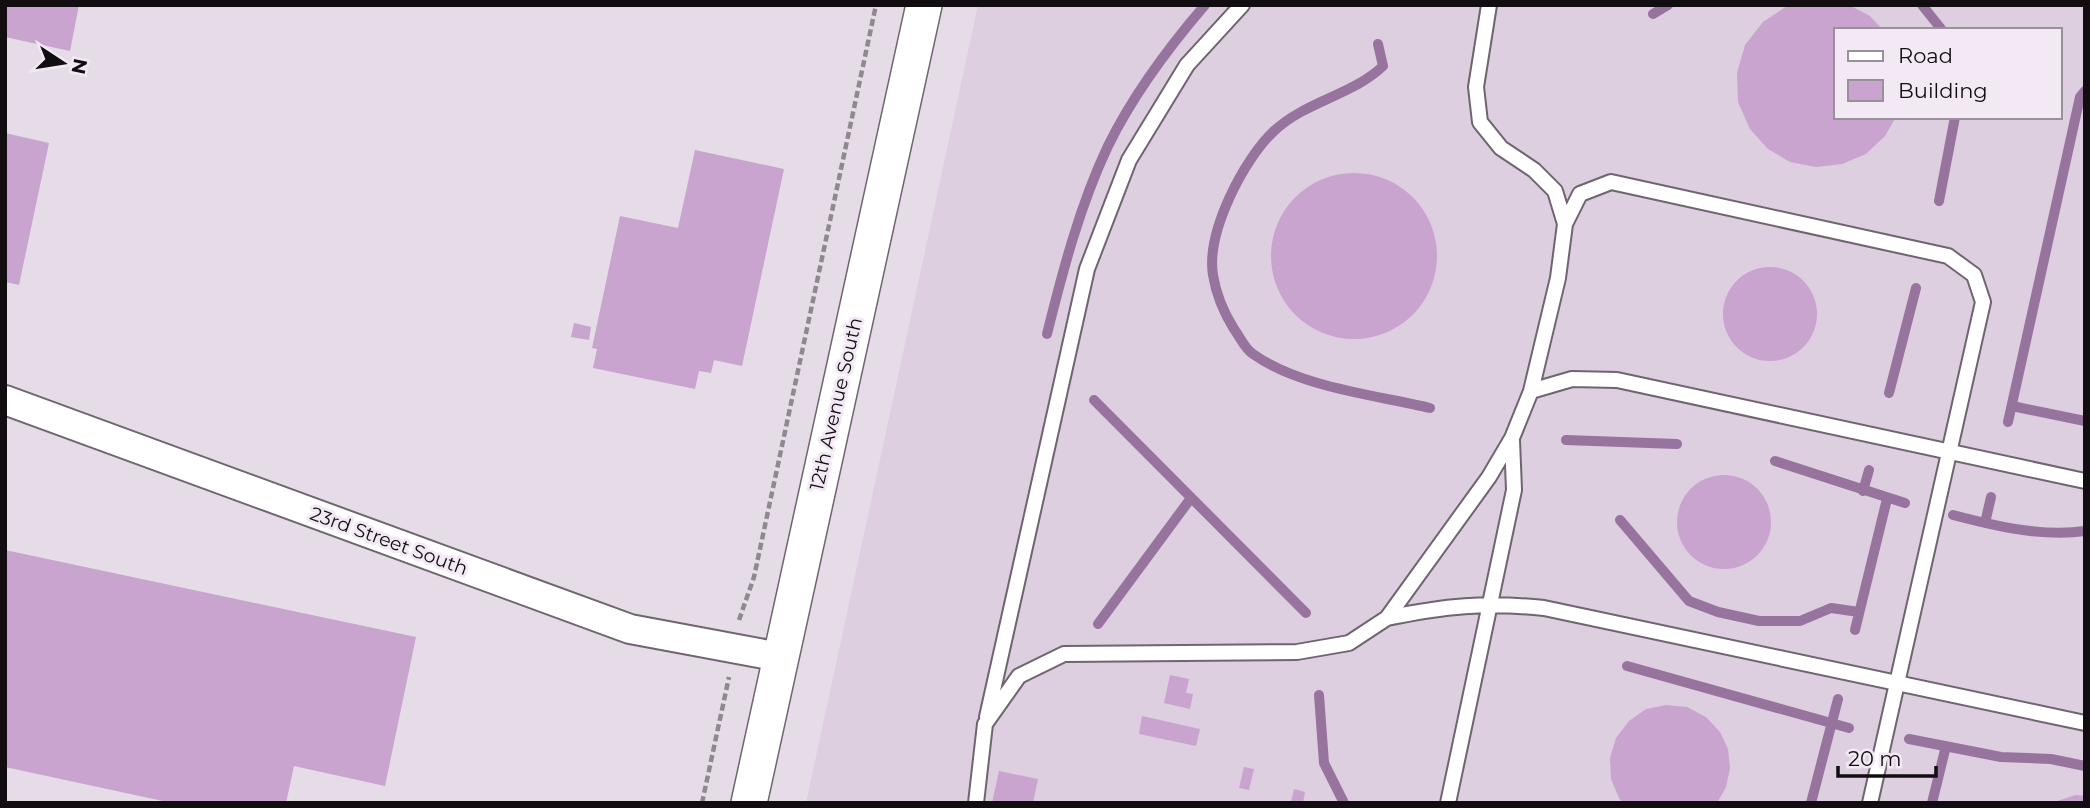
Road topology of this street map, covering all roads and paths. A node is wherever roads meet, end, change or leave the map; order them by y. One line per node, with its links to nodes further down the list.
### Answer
1 (876, 5): 13 (path)
2 (924, 5): 14 (street, 12th Avenue South)
3 (1242, 5): 17 (lane)
4 (1489, 5): 5 (lane)
5 (1565, 224): 6 (lane); 9 (lane)
6 (1531, 391): 8 (lane); 9 (lane)
7 (5, 400): 13 (street, 23rd Street South)
8 (1512, 438): 11 (lane); 12 (lane)
9 (1949, 452): 10 (lane); 15 (lane)
10 (2085, 481)
11 (1492, 603): 12 (lane); 15 (lane); 21 (lane)
12 (1387, 618): 17 (lane)
13 (735, 650): 14 (street, 23rd Street South); 18 (path)
14 (780, 657): 19 (street, 12th Avenue South)
15 (1898, 682): 16 (lane); 22 (lane)
16 (2085, 723)
17 (985, 724): 20 (lane)
18 (702, 803)
19 (749, 803)
20 (976, 803)
21 (1448, 803)
22 (1870, 803)

